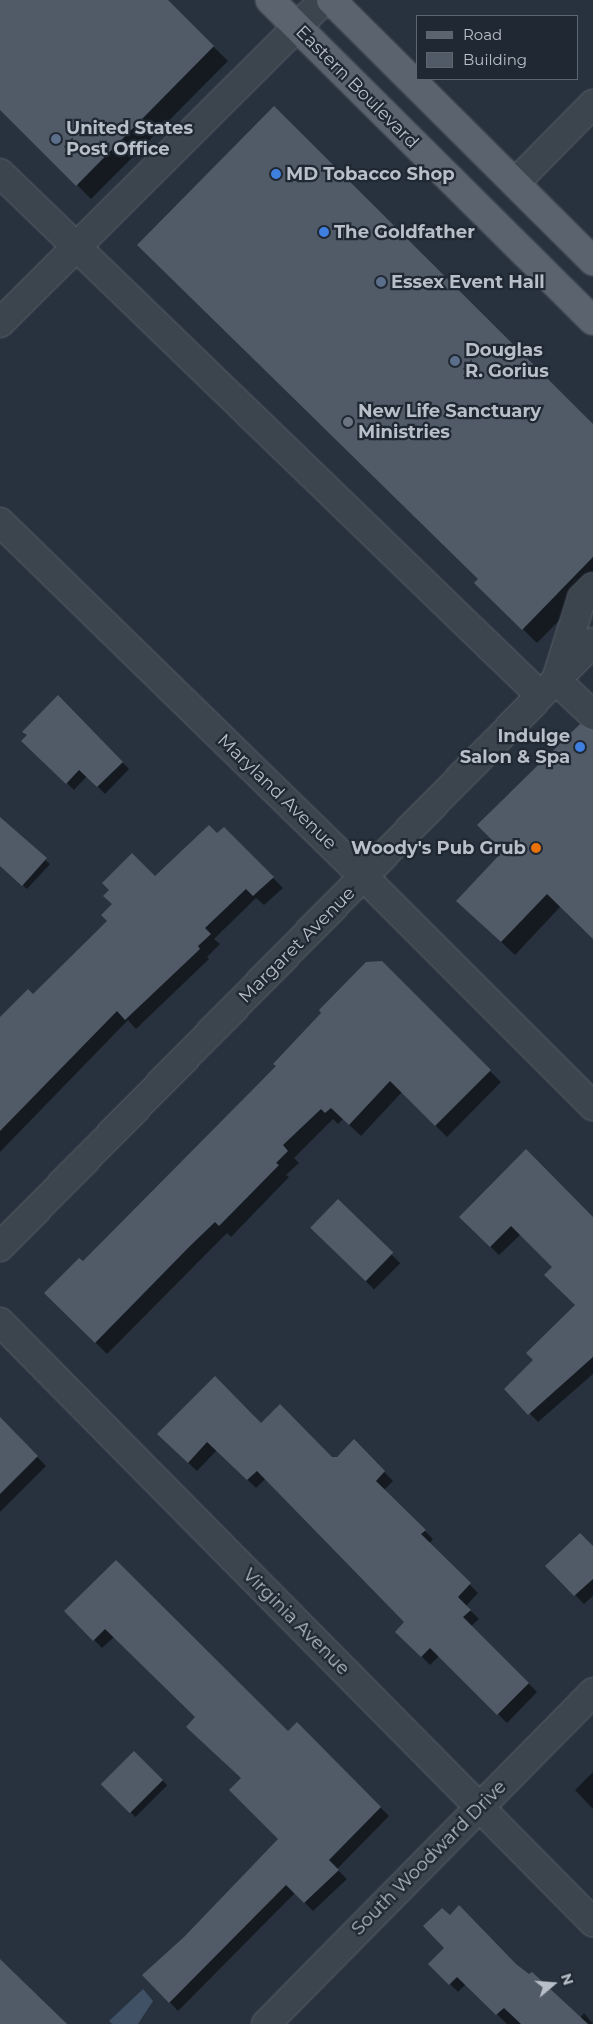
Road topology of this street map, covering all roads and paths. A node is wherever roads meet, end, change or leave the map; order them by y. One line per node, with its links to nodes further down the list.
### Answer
1 (270, 0): 4 (main road, Eastern Boulevard)
2 (324, 0): 4 (street)
3 (331, 0): 7 (main road)
4 (297, 28): 8 (street); 10 (main road, Eastern Boulevard)
5 (592, 105): 7 (street)
6 (0, 173): 8 (street)
7 (515, 183): 9 (main road)
8 (76, 247): 11 (street); 15 (street)
9 (593, 261)
10 (593, 321)
11 (0, 323)
12 (0, 522): 17 (street, Maryland Avenue)
13 (593, 587): 15 (street)
14 (593, 642): 15 (street, Margaret Avenue)
15 (548, 688): 16 (street); 17 (street, Margaret Avenue)
16 (593, 715)
17 (364, 877): 18 (street, Maryland Avenue); 19 (street, Margaret Avenue)
18 (593, 1106)
19 (0, 1247)
20 (0, 1322): 22 (street, Virginia Avenue)
21 (593, 1692): 22 (street, South Woodward Drive)
22 (479, 1807): 23 (street, Virginia Avenue); 24 (street, South Woodward Drive)
23 (593, 1922)
24 (276, 2021)

